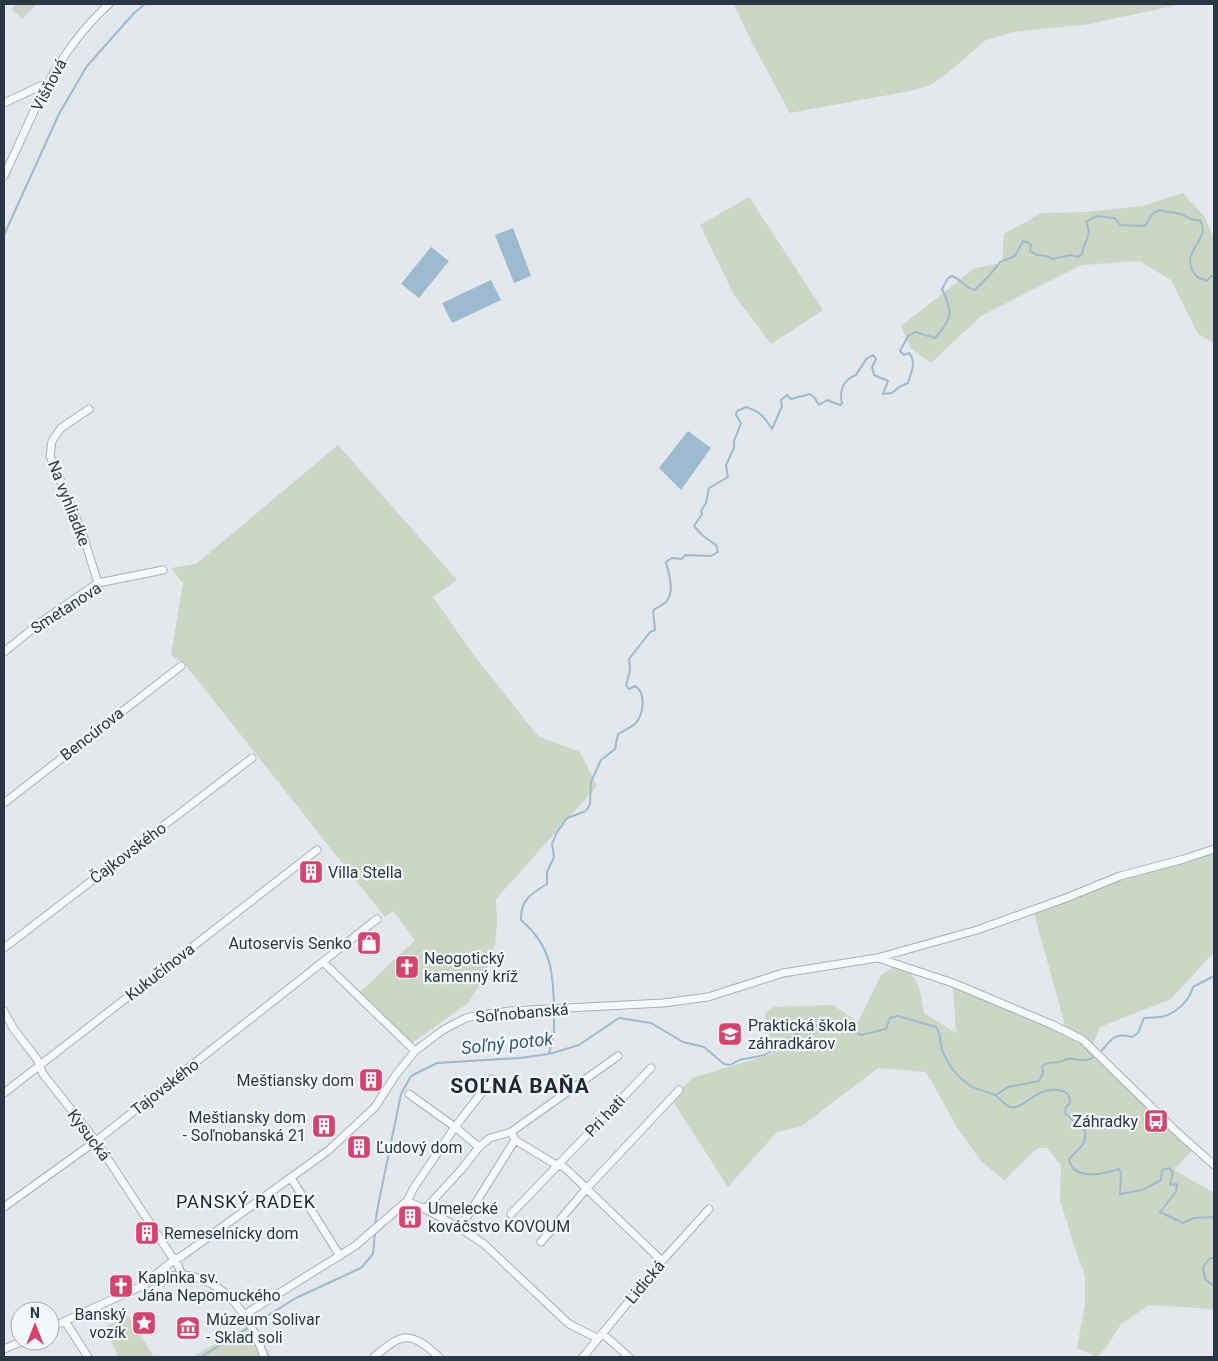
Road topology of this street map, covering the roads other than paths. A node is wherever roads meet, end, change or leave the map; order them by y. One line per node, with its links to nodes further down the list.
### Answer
1 (109, 4): 2 (street, Višňová)
2 (48, 82): 3 (street); 4 (street, Višňová)
3 (4, 103)
4 (4, 176)
5 (89, 409): 7 (street, Na vyhliadke)
6 (163, 570): 7 (street, Smetanova)
7 (98, 583): 8 (street, Smetanova)
8 (4, 652)
9 (181, 666): 11 (street, Bencúrova)
10 (252, 758): 15 (street, Čajkovského)
11 (4, 803)
12 (1214, 849): 16 (street, Soľnobanská)
13 (317, 850): 21 (street, Kukučínova)
14 (377, 919): 17 (street, Tajovského)
15 (4, 948)
16 (877, 958): 19 (street, Soľnobanská); 33 (street)
17 (323, 962): 19 (street); 30 (street, Tajovského)
18 (4, 1010): 21 (street, Kysucká)
19 (415, 1051): 34 (street, Soľnobanská)
20 (618, 1056): 28 (street)
21 (39, 1066): 25 (street, Kukučínova); 30 (street, Kysucká)
22 (651, 1068): 32 (street, Pri hati)
23 (492, 1079): 27 (street)
24 (679, 1090): 35 (street)
25 (4, 1094)
26 (409, 1094): 27 (street)
27 (455, 1127): 31 (street); 36 (street)
28 (512, 1132): 29 (street); 31 (street)
29 (515, 1140): 32 (street); 41 (street)
30 (96, 1141): 37 (street, Tajovského); 44 (street, Kysucká)
31 (479, 1147): 38 (street)
32 (559, 1165): 35 (street); 40 (street, Pri hati)
33 (1214, 1165)
34 (291, 1178): 43 (street); 44 (street, Soľnobanská)
35 (587, 1188): 42 (street); 45 (street)
36 (408, 1202): 38 (street); 43 (street)
37 (4, 1207)
38 (425, 1209): 41 (street)
39 (709, 1209): 45 (street, Lidická)
40 (512, 1214)
41 (460, 1228): 51 (street)
42 (541, 1242)
43 (340, 1256): 48 (street)
44 (174, 1260): 46 (street); 47 (street, Soľnobanská)
45 (662, 1261): 51 (street, Lidická)
46 (178, 1275): 47 (street); 48 (street)
47 (144, 1284): 49 (street)
48 (246, 1318): 53 (street)
49 (65, 1321): 50 (street); 52 (street)
50 (60, 1323)
51 (600, 1335): 56 (street, Lidická); 57 (street)
52 (88, 1357)
53 (264, 1357)
54 (374, 1357): 55 (street)
55 (439, 1357)
56 (583, 1357)
57 (629, 1357)

